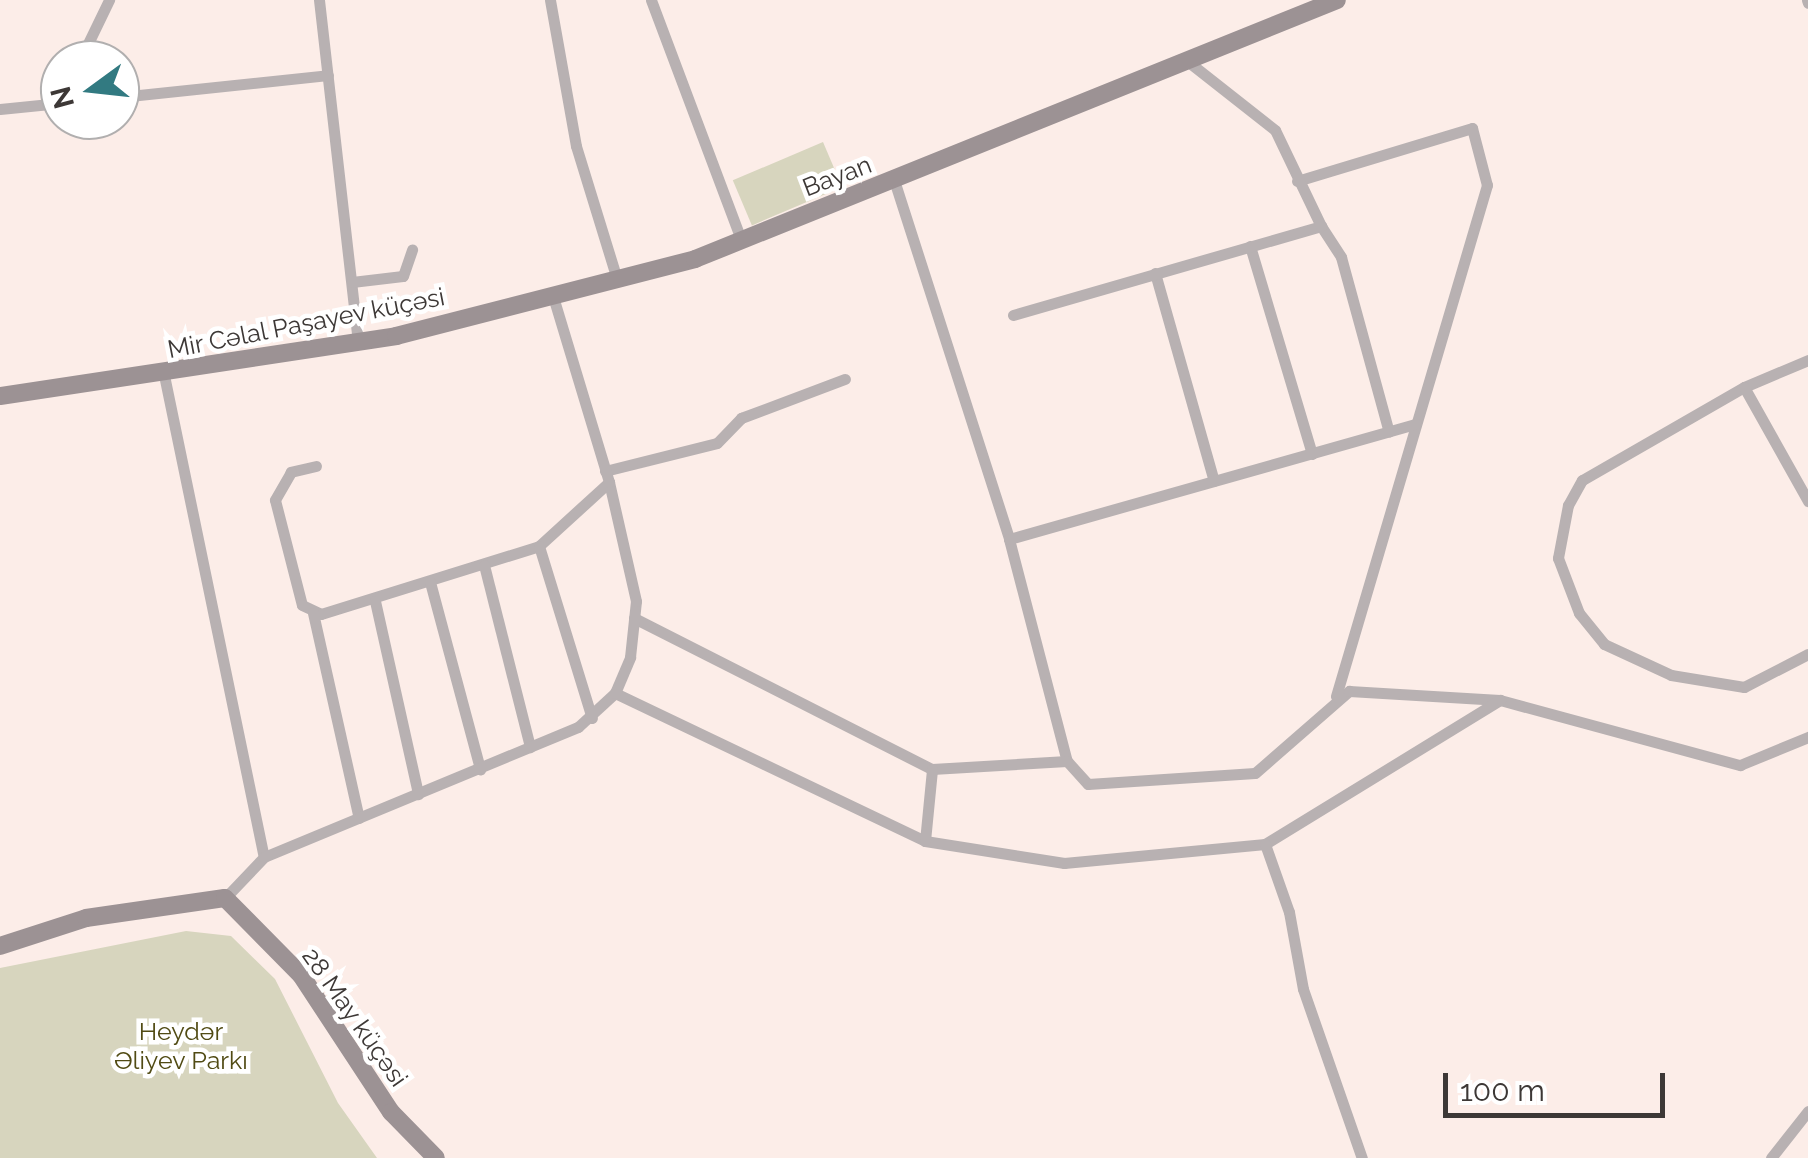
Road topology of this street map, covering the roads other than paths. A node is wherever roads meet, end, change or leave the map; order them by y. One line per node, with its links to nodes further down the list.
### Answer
1 (109, 0): 6 (street)
2 (320, 0): 8 (street)
3 (550, 0): 19 (street)
4 (651, 0): 15 (street)
5 (1337, 0): 7 (street, Bayan)
6 (90, 40)
7 (1186, 60): 12 (street, Bayan); 13 (street)
8 (328, 76): 9 (street); 20 (street)
9 (140, 94)
10 (40, 104): 11 (street)
11 (0, 109)
12 (894, 180): 15 (street, Bayan); 36 (street)
13 (1297, 181): 14 (street); 29 (street)
14 (1321, 226): 16 (street); 30 (street)
15 (740, 240): 19 (street, Bayan)
16 (1250, 246): 18 (street); 31 (street)
17 (412, 250): 20 (street)
18 (1154, 273): 22 (street); 34 (street)
19 (617, 279): 21 (street, Mir Cəlal Paşayev küçəsi)
20 (352, 282): 23 (street)
21 (552, 296): 23 (street, Mir Cəlal Paşayev küçəsi); 33 (street)
22 (1013, 315)
23 (358, 341): 25 (street, Mir Cəlal Paşayev küçəsi)
24 (1808, 360): 27 (street)
25 (164, 375): 28 (street, Mir Cəlal Paşayev küçəsi); 57 (street)
26 (845, 379): 33 (street)
27 (1744, 388): 35 (street); 43 (street)
28 (0, 396)
29 (1416, 424): 30 (street); 45 (street)
30 (1389, 432): 31 (street)
31 (1312, 454): 34 (street)
32 (316, 466): 41 (street)
33 (607, 476): 37 (street); 42 (street)
34 (1214, 481): 36 (street)
35 (1808, 501)
36 (1009, 539): 50 (street)
37 (540, 546): 38 (street); 47 (street)
38 (484, 565): 39 (street); 49 (street)
39 (430, 582): 40 (street); 52 (street)
40 (375, 600): 41 (street); 53 (street)
41 (313, 613): 54 (street)
42 (634, 618): 44 (street); 51 (street)
43 (1808, 654)
44 (615, 693): 47 (street); 55 (street)
45 (1336, 696): 46 (street); 50 (street)
46 (1500, 700): 48 (street); 56 (street)
47 (592, 718): 49 (street)
48 (1808, 737)
49 (530, 747): 52 (street)
50 (1067, 762): 51 (street)
51 (932, 768): 55 (street)
52 (480, 769): 53 (street)
53 (418, 794): 54 (street)
54 (359, 818): 57 (street)
55 (926, 841): 56 (street)
56 (1265, 844): 62 (street)
57 (264, 858): 58 (street)
58 (225, 898): 59 (street); 61 (street, 28 May küçəsi)
59 (0, 946)
60 (1808, 1112): 63 (street)
61 (436, 1158)
62 (1362, 1158)
63 (1771, 1158)

